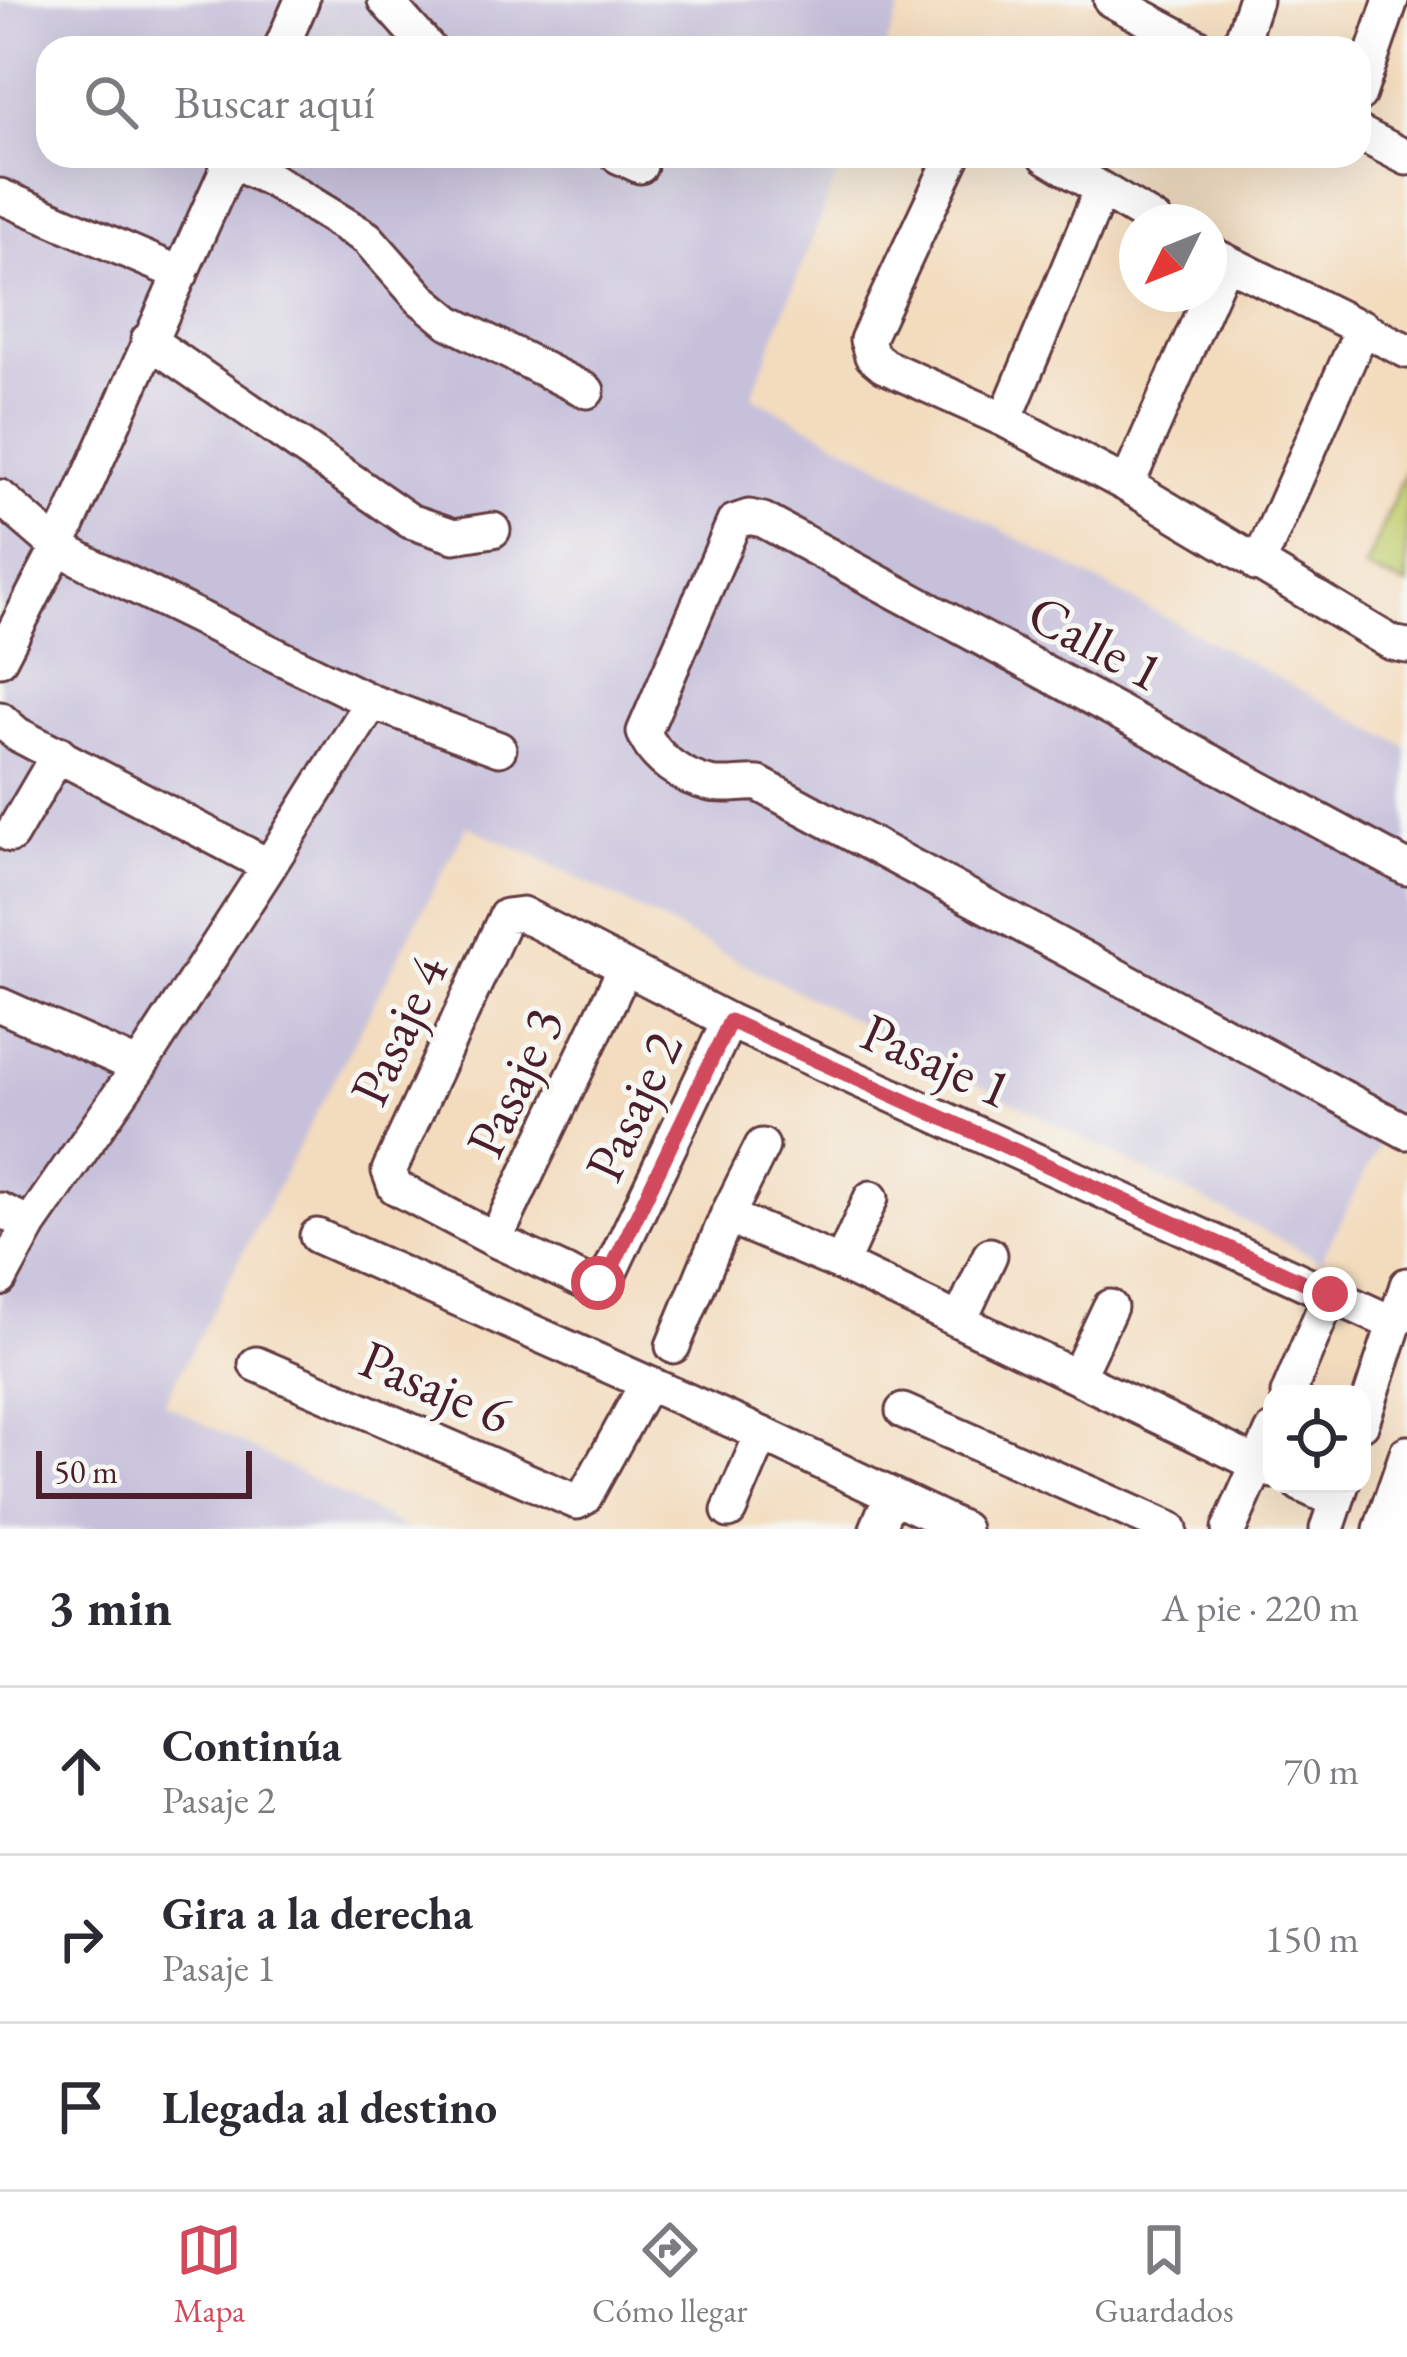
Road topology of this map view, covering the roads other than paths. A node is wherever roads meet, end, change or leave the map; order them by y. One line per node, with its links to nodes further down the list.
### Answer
1 (302, 0): 6 (street)
2 (386, 0): 7 (street)
3 (1255, 0): 9 (street)
4 (1391, 0): 10 (street)
5 (1116, 1): 8 (street)
6 (286, 36)
7 (418, 36)
8 (1179, 36)
9 (1243, 36)
10 (1371, 59)
11 (1371, 139): 12 (street)
12 (1407, 158)
13 (228, 168): 21 (street)
14 (249, 168): 26 (street)
15 (946, 168): 27 (street)
16 (1065, 168): 17 (street)
17 (1101, 190): 19 (street); 27 (street)
18 (0, 196): 21 (street)
19 (1125, 204)
20 (1227, 263): 23 (street)
21 (182, 274): 24 (street)
22 (1196, 312): 28 (street)
23 (1363, 327): 25 (street); 32 (street)
24 (148, 340): 30 (street); 31 (street)
25 (1407, 351)
26 (587, 391)
27 (1005, 420): 28 (street)
28 (1127, 485): 32 (street)
29 (0, 497): 31 (street)
30 (493, 530)
31 (58, 547): 34 (street); 35 (street)
32 (1258, 565): 33 (street)
33 (1407, 646)
34 (0, 659)
35 (372, 702): 37 (street); 40 (street)
36 (0, 719): 38 (street)
37 (499, 749)
38 (58, 753): 39 (street); 40 (street)
39 (11, 836)
40 (269, 866): 46 (street)
41 (1407, 868): 47 (street, Calle 1)
42 (506, 916): 43 (street, Pasaje 1); 53 (street, Pasaje 4)
43 (625, 968): 45 (street, Pasaje 1); 53 (street, Pasaje 3)
44 (0, 1004): 46 (street)
45 (730, 1021): 53 (street, Pasaje 2); 58 (street, Pasaje 1)
46 (139, 1067): 51 (street)
47 (1407, 1132)
48 (763, 1146): 50 (street)
49 (872, 1198): 55 (street)
50 (727, 1216): 55 (street); 62 (street)
51 (15, 1217): 56 (street)
52 (317, 1236): 65 (street)
53 (495, 1240)
54 (990, 1255): 60 (street)
55 (841, 1264): 60 (street)
56 (0, 1279)
57 (1407, 1286): 61 (street)
58 (1330, 1294): 61 (street, Pasaje 1); 66 (street)
59 (1110, 1307): 64 (street)
60 (960, 1320): 64 (street)
61 (1394, 1324): 67 (street)
62 (673, 1346)
63 (256, 1364): 65 (street, Pasaje 6)
64 (1077, 1377): 71 (street)
65 (646, 1385): 69 (street)
66 (1292, 1385)
67 (1371, 1395)
68 (903, 1411): 77 (street)
69 (762, 1434): 73 (street); 74 (street)
70 (1407, 1454): 79 (street)
71 (1263, 1466)
72 (1263, 1470): 78 (street)
73 (891, 1495): 75 (street); 76 (street)
74 (728, 1511)
75 (877, 1529)
76 (963, 1529)
77 (1170, 1529)
78 (1229, 1529)
79 (1381, 1529)

